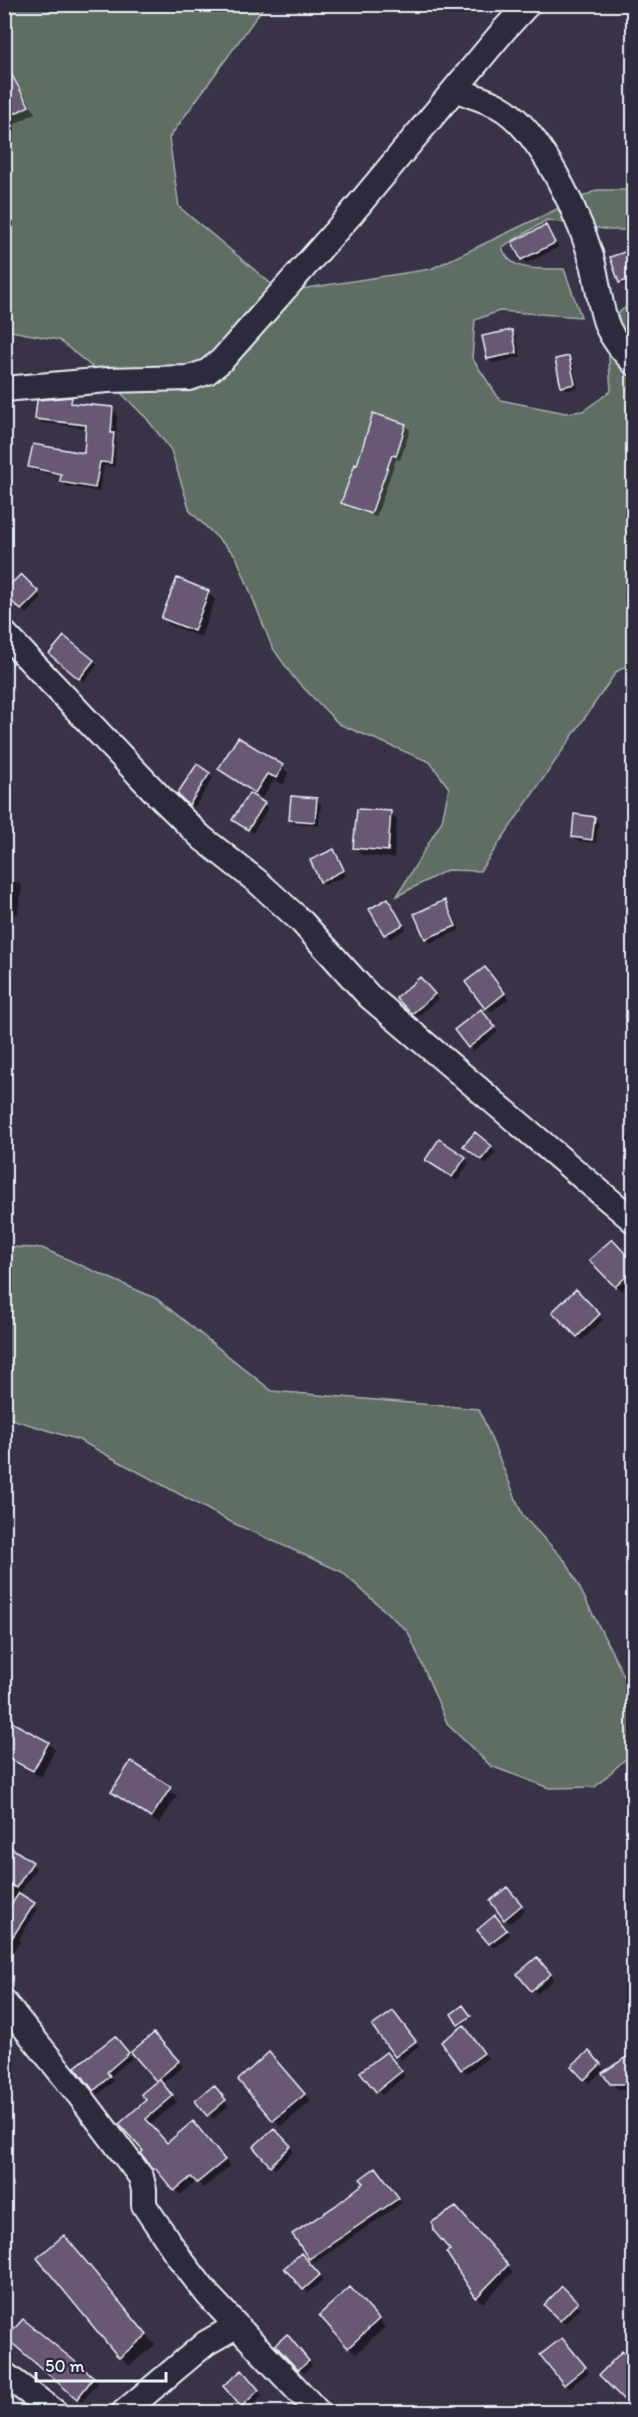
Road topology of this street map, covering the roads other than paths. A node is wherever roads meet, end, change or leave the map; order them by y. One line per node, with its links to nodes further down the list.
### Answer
1 (528, 4): 2 (street)
2 (455, 89): 3 (street); 4 (street)
3 (633, 363)
4 (4, 389)
5 (4, 633): 6 (street)
6 (633, 1221)
7 (4, 2002): 8 (street)
8 (236, 2326): 11 (street); 12 (street)
9 (4, 2374): 10 (street)
10 (55, 2412)
11 (124, 2412)
12 (318, 2412)

